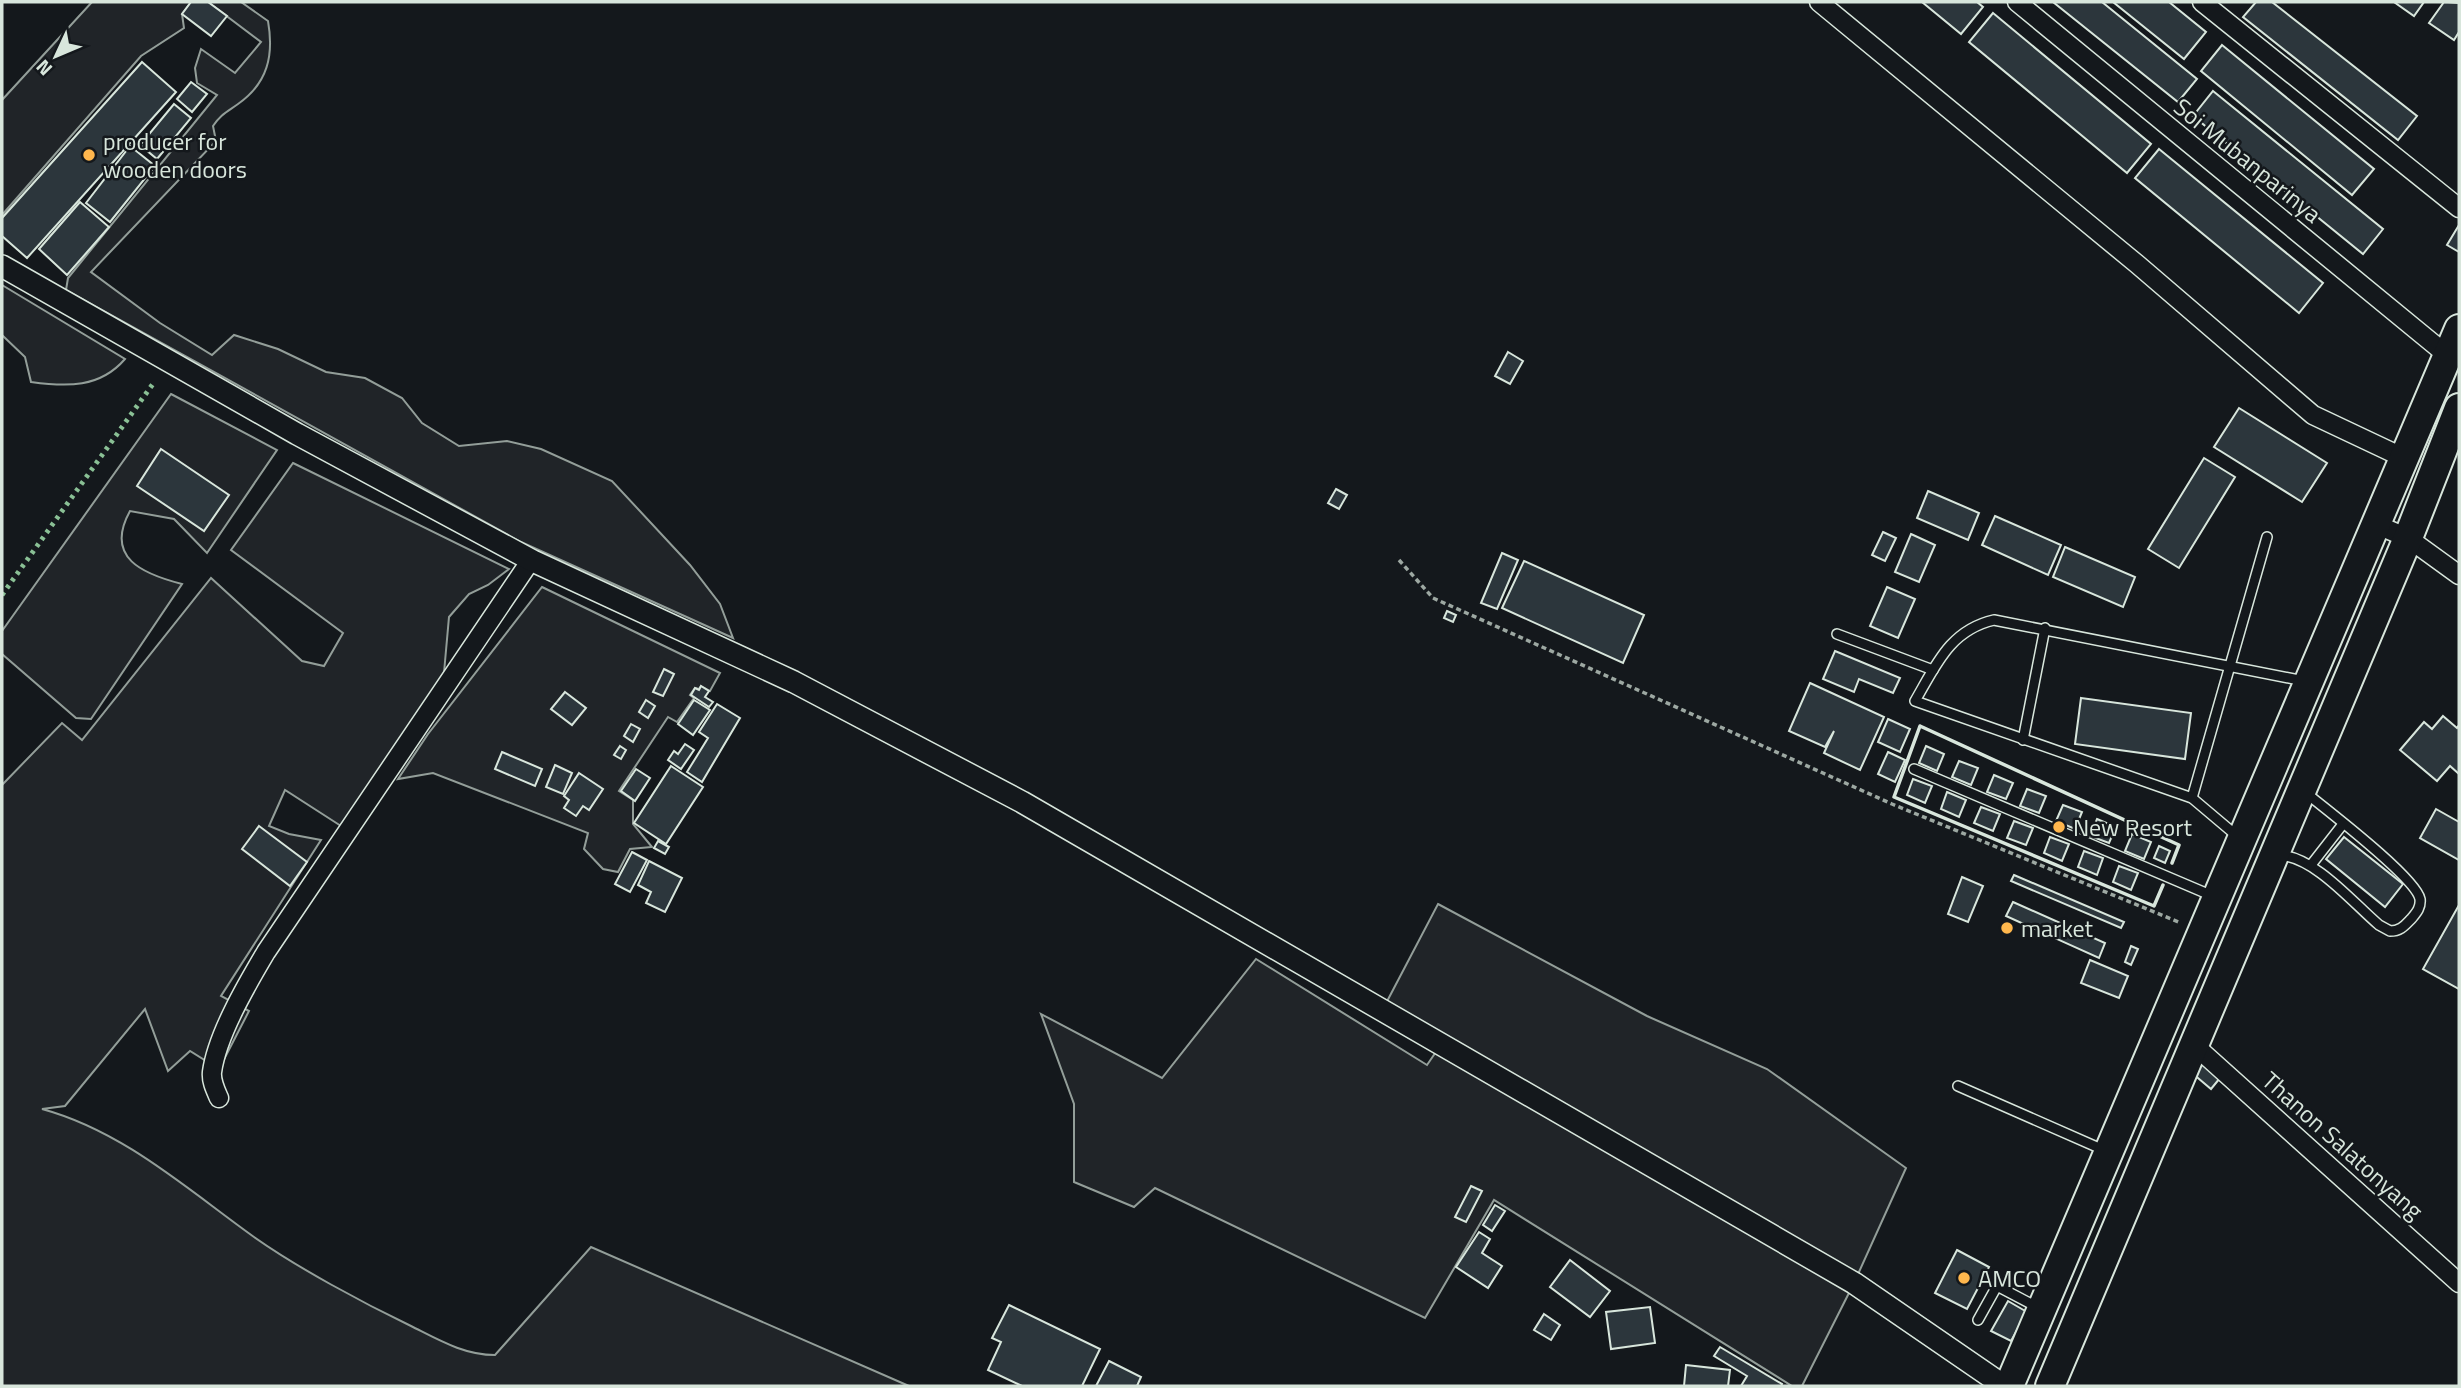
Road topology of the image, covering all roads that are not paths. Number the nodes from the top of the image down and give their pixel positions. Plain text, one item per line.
1 (1819, 2) edge
2 (2017, 2) edge
3 (2202, 2) edge
4 (2459, 208) edge
5 (2, 266) edge
6 (2459, 328) edge
7 (2447, 355) junction
8 (2459, 408) edge
9 (2404, 458) junction
10 (2375, 523) junction
11 (2267, 537) dead end
12 (2408, 538) junction
13 (531, 560) junction
14 (2459, 575) edge
15 (2045, 628) junction
16 (1837, 634) dead end
17 (2230, 666) junction
18 (1933, 670) junction
19 (2308, 682) junction
20 (2022, 740) junction
21 (1914, 769) dead end
22 (2302, 789) junction
23 (2192, 798) junction
24 (2343, 824) junction
25 (2241, 840) junction
26 (2274, 855) junction
27 (2311, 865) junction
28 (2216, 898) junction
29 (2193, 1044) junction
30 (1958, 1086) dead end
31 (219, 1098) dead end
32 (2107, 1151) junction
33 (2459, 1283) edge
34 (2042, 1309) junction
35 (1978, 1320) dead end
36 (2007, 1386) edge
37 (2050, 1386) edge

1 - 9 street
2 - 7 street, Soi Mubanparinya
3 - 4 street
5 - 13 street
6 - 7 main road
7 - 9 main road
8 - 12 main road
9 - 10 main road
10 - 12 street
10 - 19 main road
11 - 17 lane
12 - 14 street
12 - 22 main road
13 - 31 street
13 - 36 street
15 - 17 lane
15 - 18 lane
15 - 20 lane
16 - 18 lane
17 - 19 lane
17 - 23 lane
18 - 20 lane
19 - 25 main road
20 - 23 lane
21 - 28 lane
22 - 24 lane
22 - 26 main road
23 - 25 lane
24 - 27 lane
24 - 27 lane
25 - 28 main road
26 - 27 lane
26 - 29 main road
28 - 32 main road
29 - 33 street, Thanon Salatonyang
29 - 37 main road
30 - 32 lane
32 - 34 main road
34 - 35 lane
34 - 36 main road

